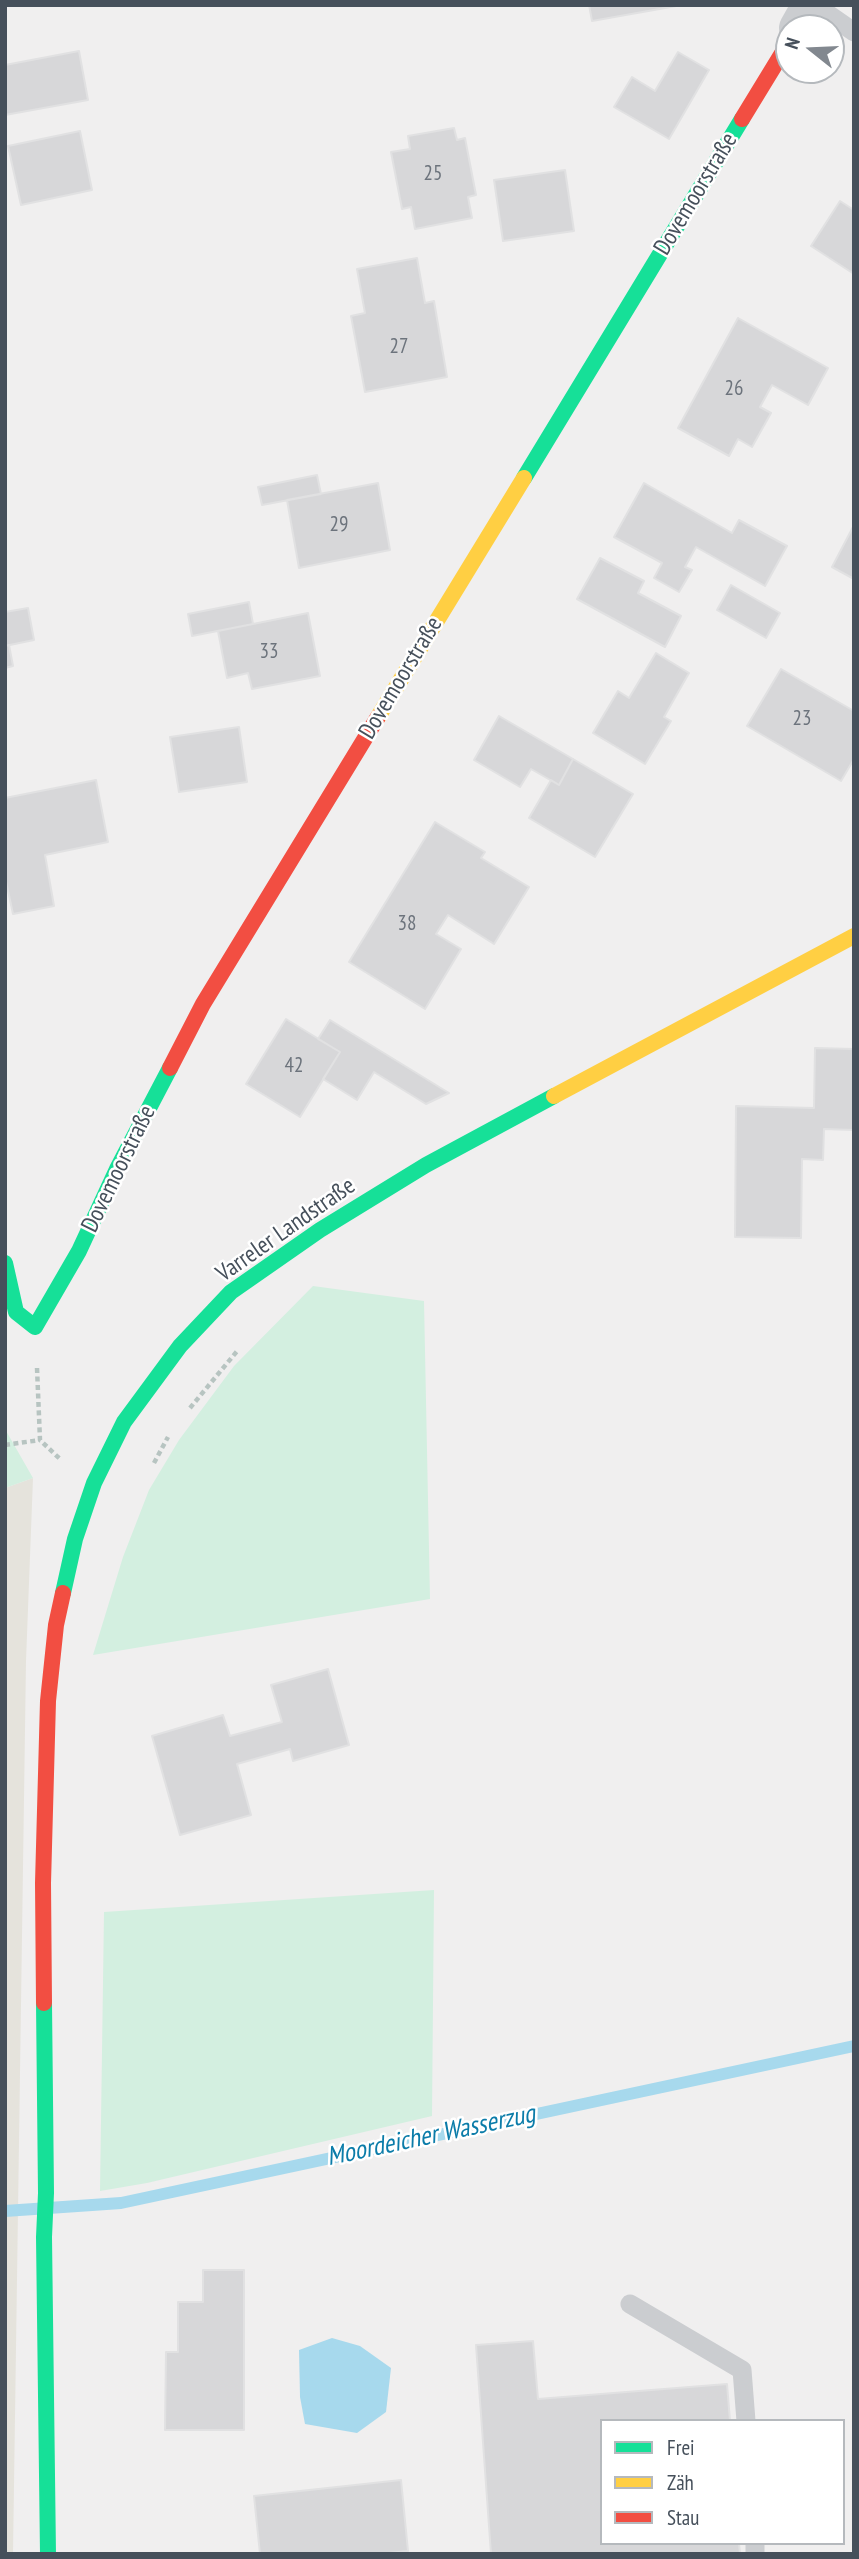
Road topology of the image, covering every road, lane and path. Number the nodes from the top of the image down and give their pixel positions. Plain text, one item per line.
1 (813, 5) edge
2 (854, 33) edge
3 (775, 65) edge
4 (854, 936) edge
5 (5, 1263) edge
6 (36, 1327) junction
7 (246, 1340) dead end
8 (188, 1410) dead end
9 (172, 1430) dead end
10 (40, 1440) junction
11 (5, 1445) edge
12 (63, 1462) dead end
13 (152, 1467) dead end
14 (630, 2304) dead end
15 (746, 2419) edge
16 (48, 2554) edge

1 - 2 lane
3 - 6 main road, Dovemoorstraße
4 - 16 main road, Varreler Landstraße
5 - 6 main road
6 - 10 path
7 - 8 path
9 - 13 path
10 - 11 path
10 - 12 path
14 - 15 lane

